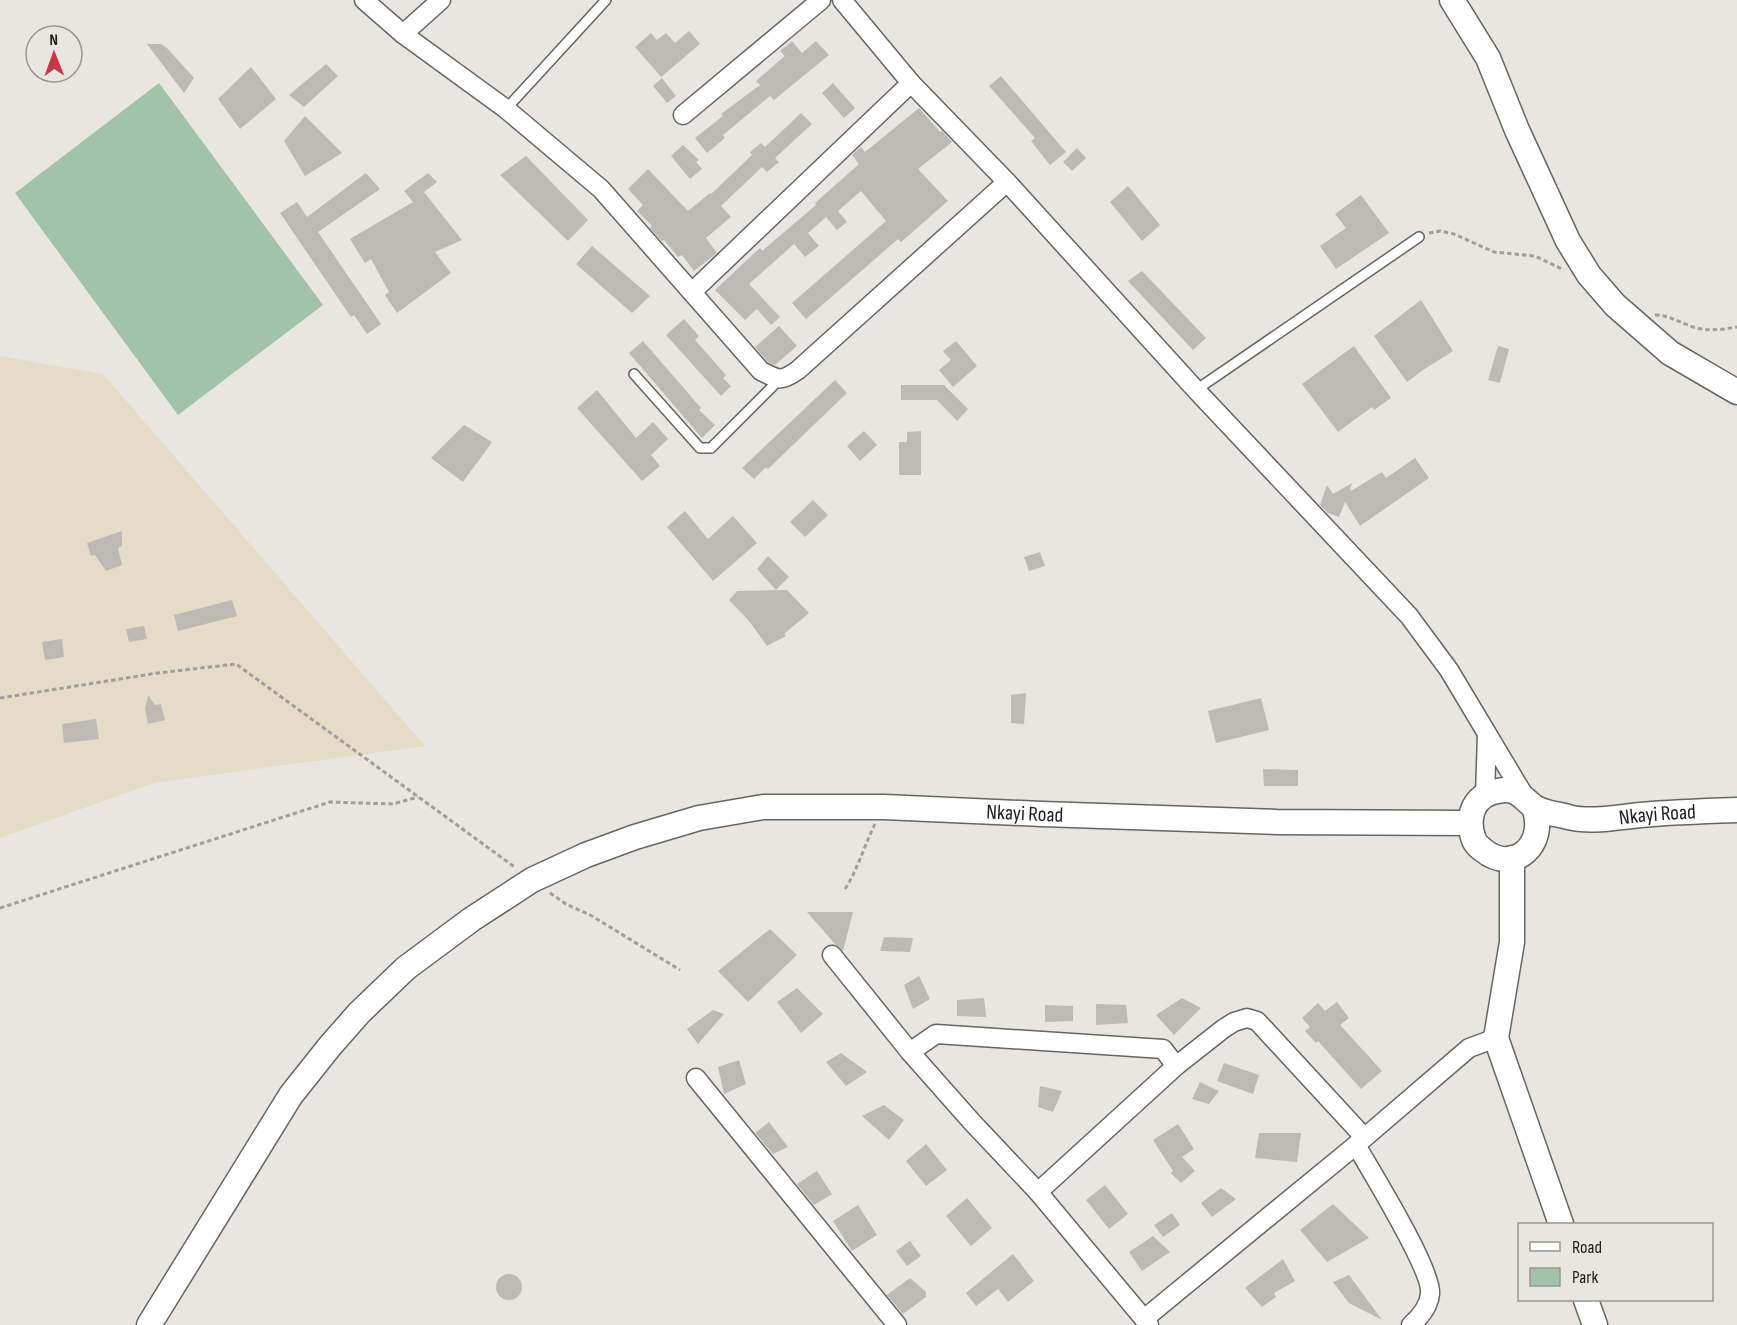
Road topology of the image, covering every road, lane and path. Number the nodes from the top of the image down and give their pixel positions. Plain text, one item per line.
1 (364, 0) edge
2 (441, 0) edge
3 (606, 0) edge
4 (820, 0) edge
5 (842, 0) edge
6 (1452, 0) edge
7 (403, 34) junction
8 (911, 83) junction
9 (507, 109) junction
10 (683, 115) dead end
11 (1007, 182) junction
12 (1419, 237) joint
13 (1589, 275) junction
14 (692, 292) junction
15 (1628, 314) junction
16 (1737, 327) edge
17 (634, 374) dead end
18 (777, 379) junction
19 (1196, 390) junction
20 (1737, 392) edge
21 (0, 698) edge
22 (1487, 734) junction
23 (1485, 796) junction
24 (418, 797) junction
25 (1530, 802) junction
26 (884, 807) junction
27 (1737, 810) edge
28 (1579, 820) junction
29 (1469, 823) junction
30 (1534, 842) junction
31 (1512, 858) junction
32 (532, 880) junction
33 (845, 889) dead end
34 (0, 908) edge
35 (832, 955) dead end
36 (680, 970) dead end
37 (1496, 1038) junction
38 (910, 1052) junction
39 (1176, 1066) junction
40 (696, 1078) dead end
41 (1360, 1141) junction
42 (1038, 1192) junction
43 (1561, 1223) edge
44 (1587, 1301) edge
45 (1146, 1322) edge
46 (149, 1325) edge
47 (897, 1325) edge
48 (1411, 1325) edge
49 (1595, 1325) edge

1 - 7 street
2 - 7 street
3 - 9 lane
4 - 10 street
5 - 8 street
6 - 13 main road
7 - 9 street
8 - 11 street
8 - 14 street
9 - 14 street
11 - 18 street
11 - 19 street
12 - 13 path
12 - 19 lane
13 - 15 main road
14 - 18 street
15 - 16 path
15 - 20 main road
17 - 18 lane
19 - 22 street
21 - 24 path
22 - 23 street
22 - 25 street
23 - 25 main road, Nkayi Road
23 - 29 main road
24 - 32 path
24 - 34 path
25 - 28 main road, Nkayi Road
25 - 30 main road
26 - 29 main road, Nkayi Road
26 - 32 main road, Nkayi Road
26 - 33 path
27 - 28 main road, Nkayi Road
28 - 30 main road, Nkayi Road
29 - 31 main road
30 - 31 main road, Nkayi Road
31 - 37 main road
32 - 36 path
32 - 46 main road, Nkayi Road
35 - 38 street
37 - 41 street
37 - 43 main road
38 - 39 street
38 - 42 street
39 - 41 street
39 - 42 street
40 - 47 street
41 - 45 street
41 - 48 street
42 - 45 street
44 - 49 main road

